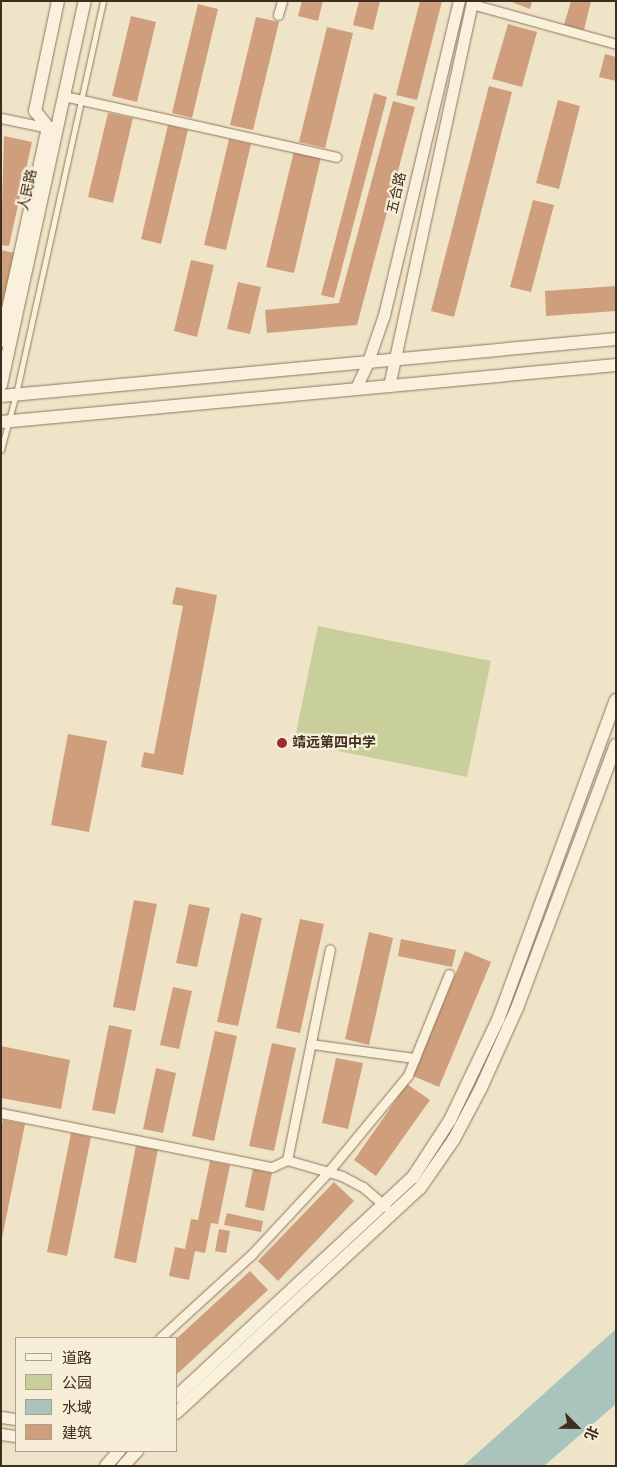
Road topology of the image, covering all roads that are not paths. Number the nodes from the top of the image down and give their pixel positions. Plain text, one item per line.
1 (58, 1) edge
2 (85, 1) edge
3 (103, 1) edge
4 (282, 1) edge
5 (460, 1) edge
6 (472, 3) edge
7 (278, 15) dead end
8 (616, 44) edge
9 (64, 96) junction
10 (81, 100) junction
11 (1, 118) edge
12 (52, 128) junction
13 (336, 157) dead end
14 (616, 339) edge
15 (1, 341) edge
16 (394, 360) junction
17 (368, 364) junction
18 (616, 365) edge
19 (1, 385) edge
20 (389, 386) junction
21 (356, 388) junction
22 (16, 394) junction
23 (1, 396) edge
24 (5, 422) edge
25 (1, 450) edge
26 (616, 700) edge
27 (616, 745) edge
28 (330, 949) dead end
29 (449, 974) dead end
30 (310, 1044) junction
31 (415, 1058) junction
32 (1, 1113) edge
33 (287, 1160) junction
34 (329, 1172) junction
35 (388, 1209) junction
36 (161, 1337) edge
37 (178, 1395) edge
38 (178, 1411) edge
39 (1, 1417) edge
40 (15, 1419) edge
41 (1, 1434) edge
42 (15, 1436) edge
43 (117, 1452) edge
44 (135, 1453) edge
45 (106, 1466) edge
46 (123, 1466) edge

1 - 12 main road
2 - 9 main road, 人民路
3 - 10 lane
4 - 7 street
5 - 17 street, 五合路
6 - 8 street
6 - 16 street
9 - 10 street
9 - 12 main road, 人民路
10 - 13 street
10 - 22 lane
11 - 12 street
12 - 15 main road, 人民路
12 - 19 main road, 人民路
14 - 16 main road
16 - 17 main road
16 - 20 street
17 - 21 street, 五合路
17 - 22 main road
18 - 20 main road
20 - 21 main road
21 - 24 main road
22 - 23 main road
22 - 24 lane
24 - 25 lane
26 - 35 main road
27 - 35 main road
28 - 30 street
29 - 31 street
30 - 31 street
30 - 33 street
31 - 34 street
32 - 33 street
33 - 34 street
34 - 35 street
34 - 36 street
35 - 37 main road
35 - 38 main road
39 - 40 street
41 - 42 street
43 - 45 main road
44 - 46 main road

